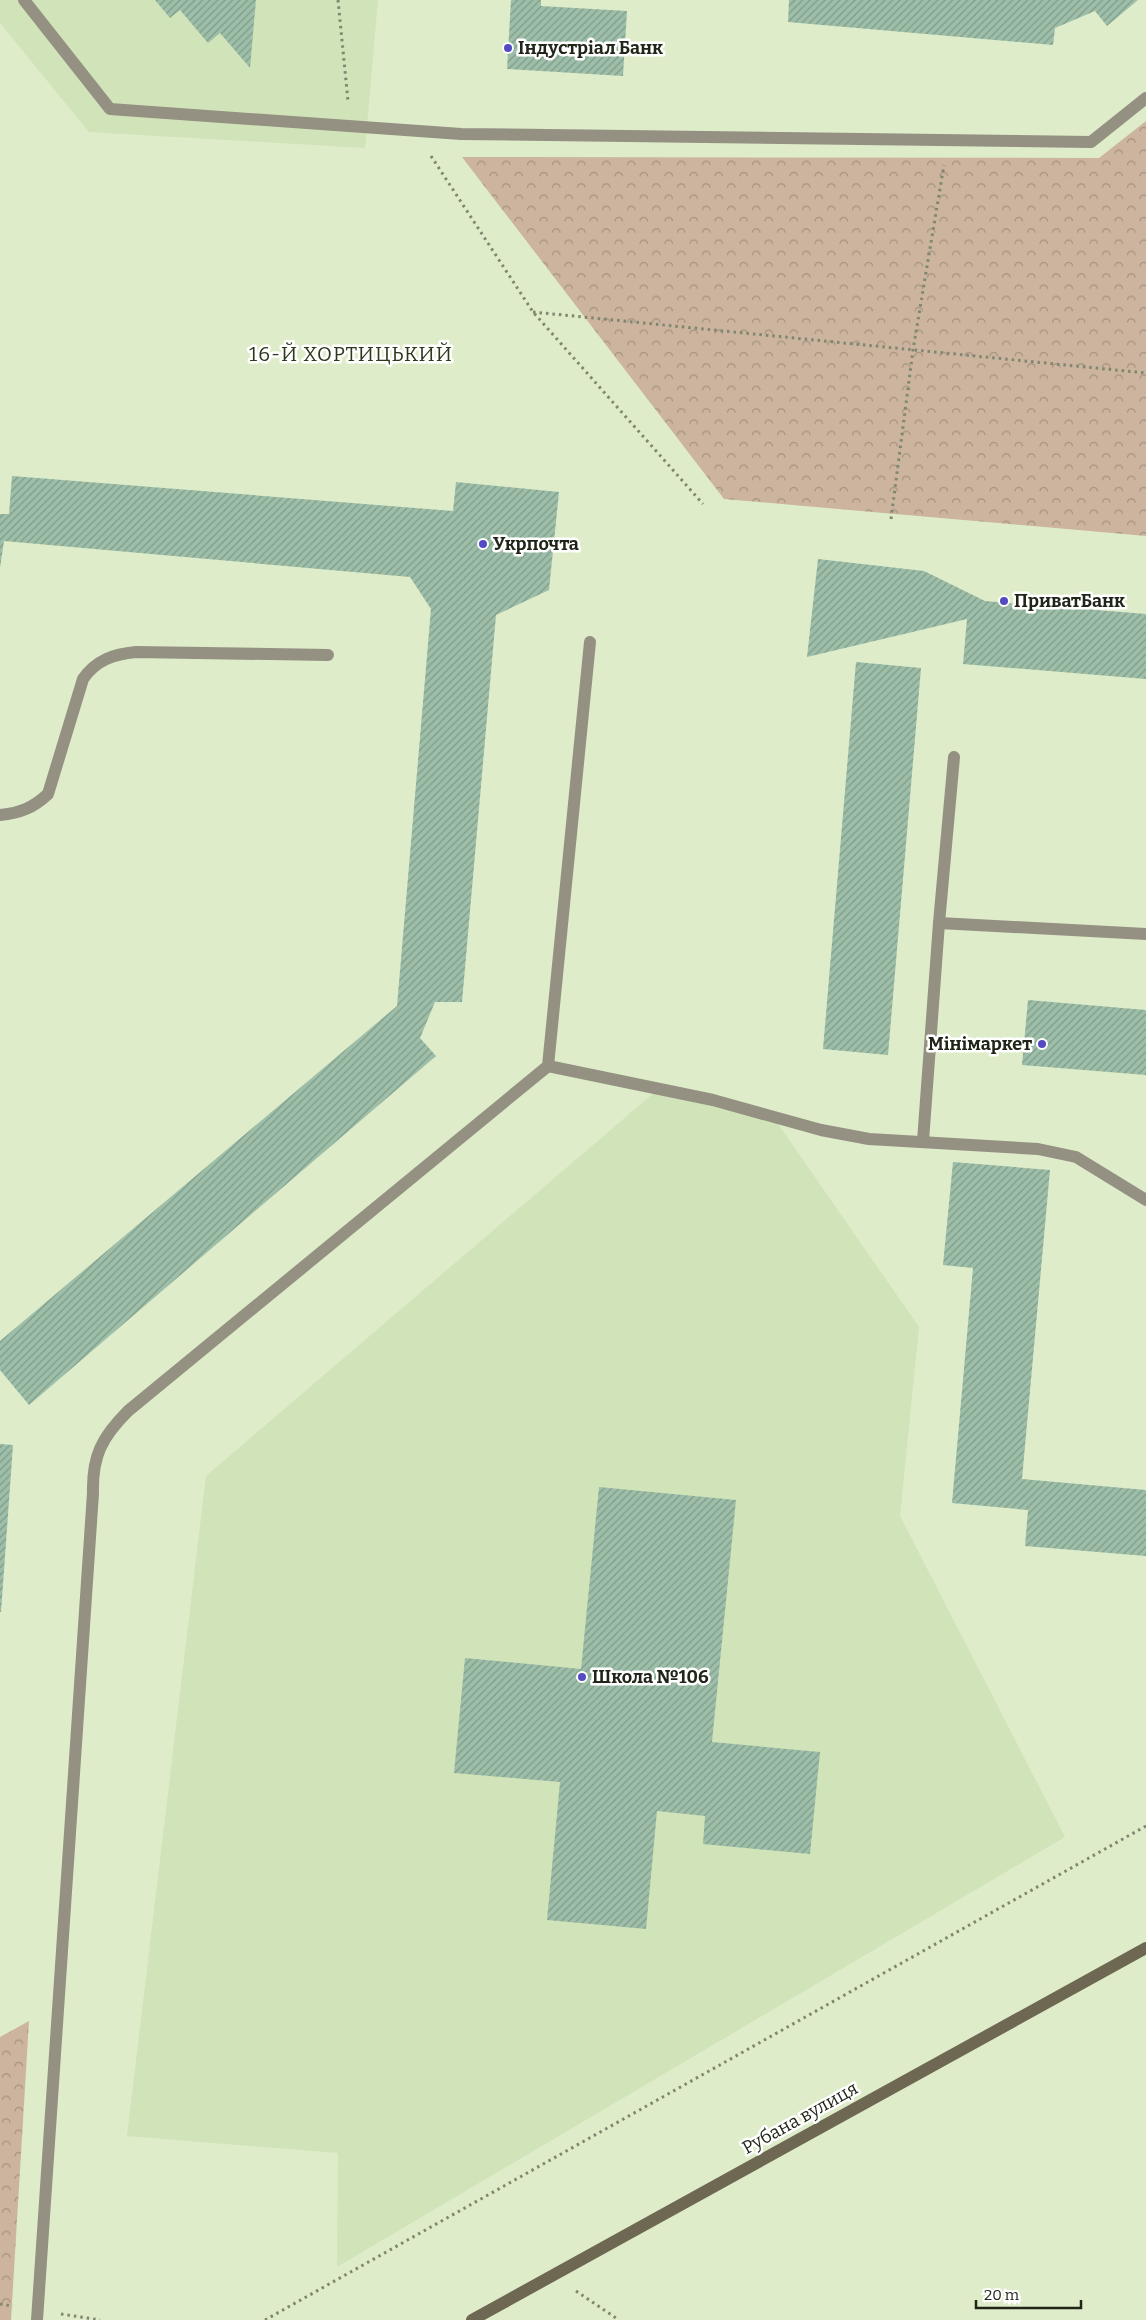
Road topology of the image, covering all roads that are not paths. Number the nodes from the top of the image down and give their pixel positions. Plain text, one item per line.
1 (24, 0) edge
2 (1146, 98) edge
3 (590, 642) dead end
4 (328, 655) dead end
5 (954, 757) dead end
6 (0, 816) edge
7 (939, 923) junction
8 (1146, 934) edge
9 (548, 1066) junction
10 (922, 1142) junction
11 (1146, 1200) edge
12 (1146, 1948) edge
13 (37, 2320) edge
14 (472, 2320) edge

1 - 2 lane
3 - 9 lane
4 - 6 lane
5 - 7 lane
7 - 8 lane
7 - 10 lane
9 - 10 lane
9 - 13 lane
10 - 11 lane
12 - 14 street, Рубана вулиця

